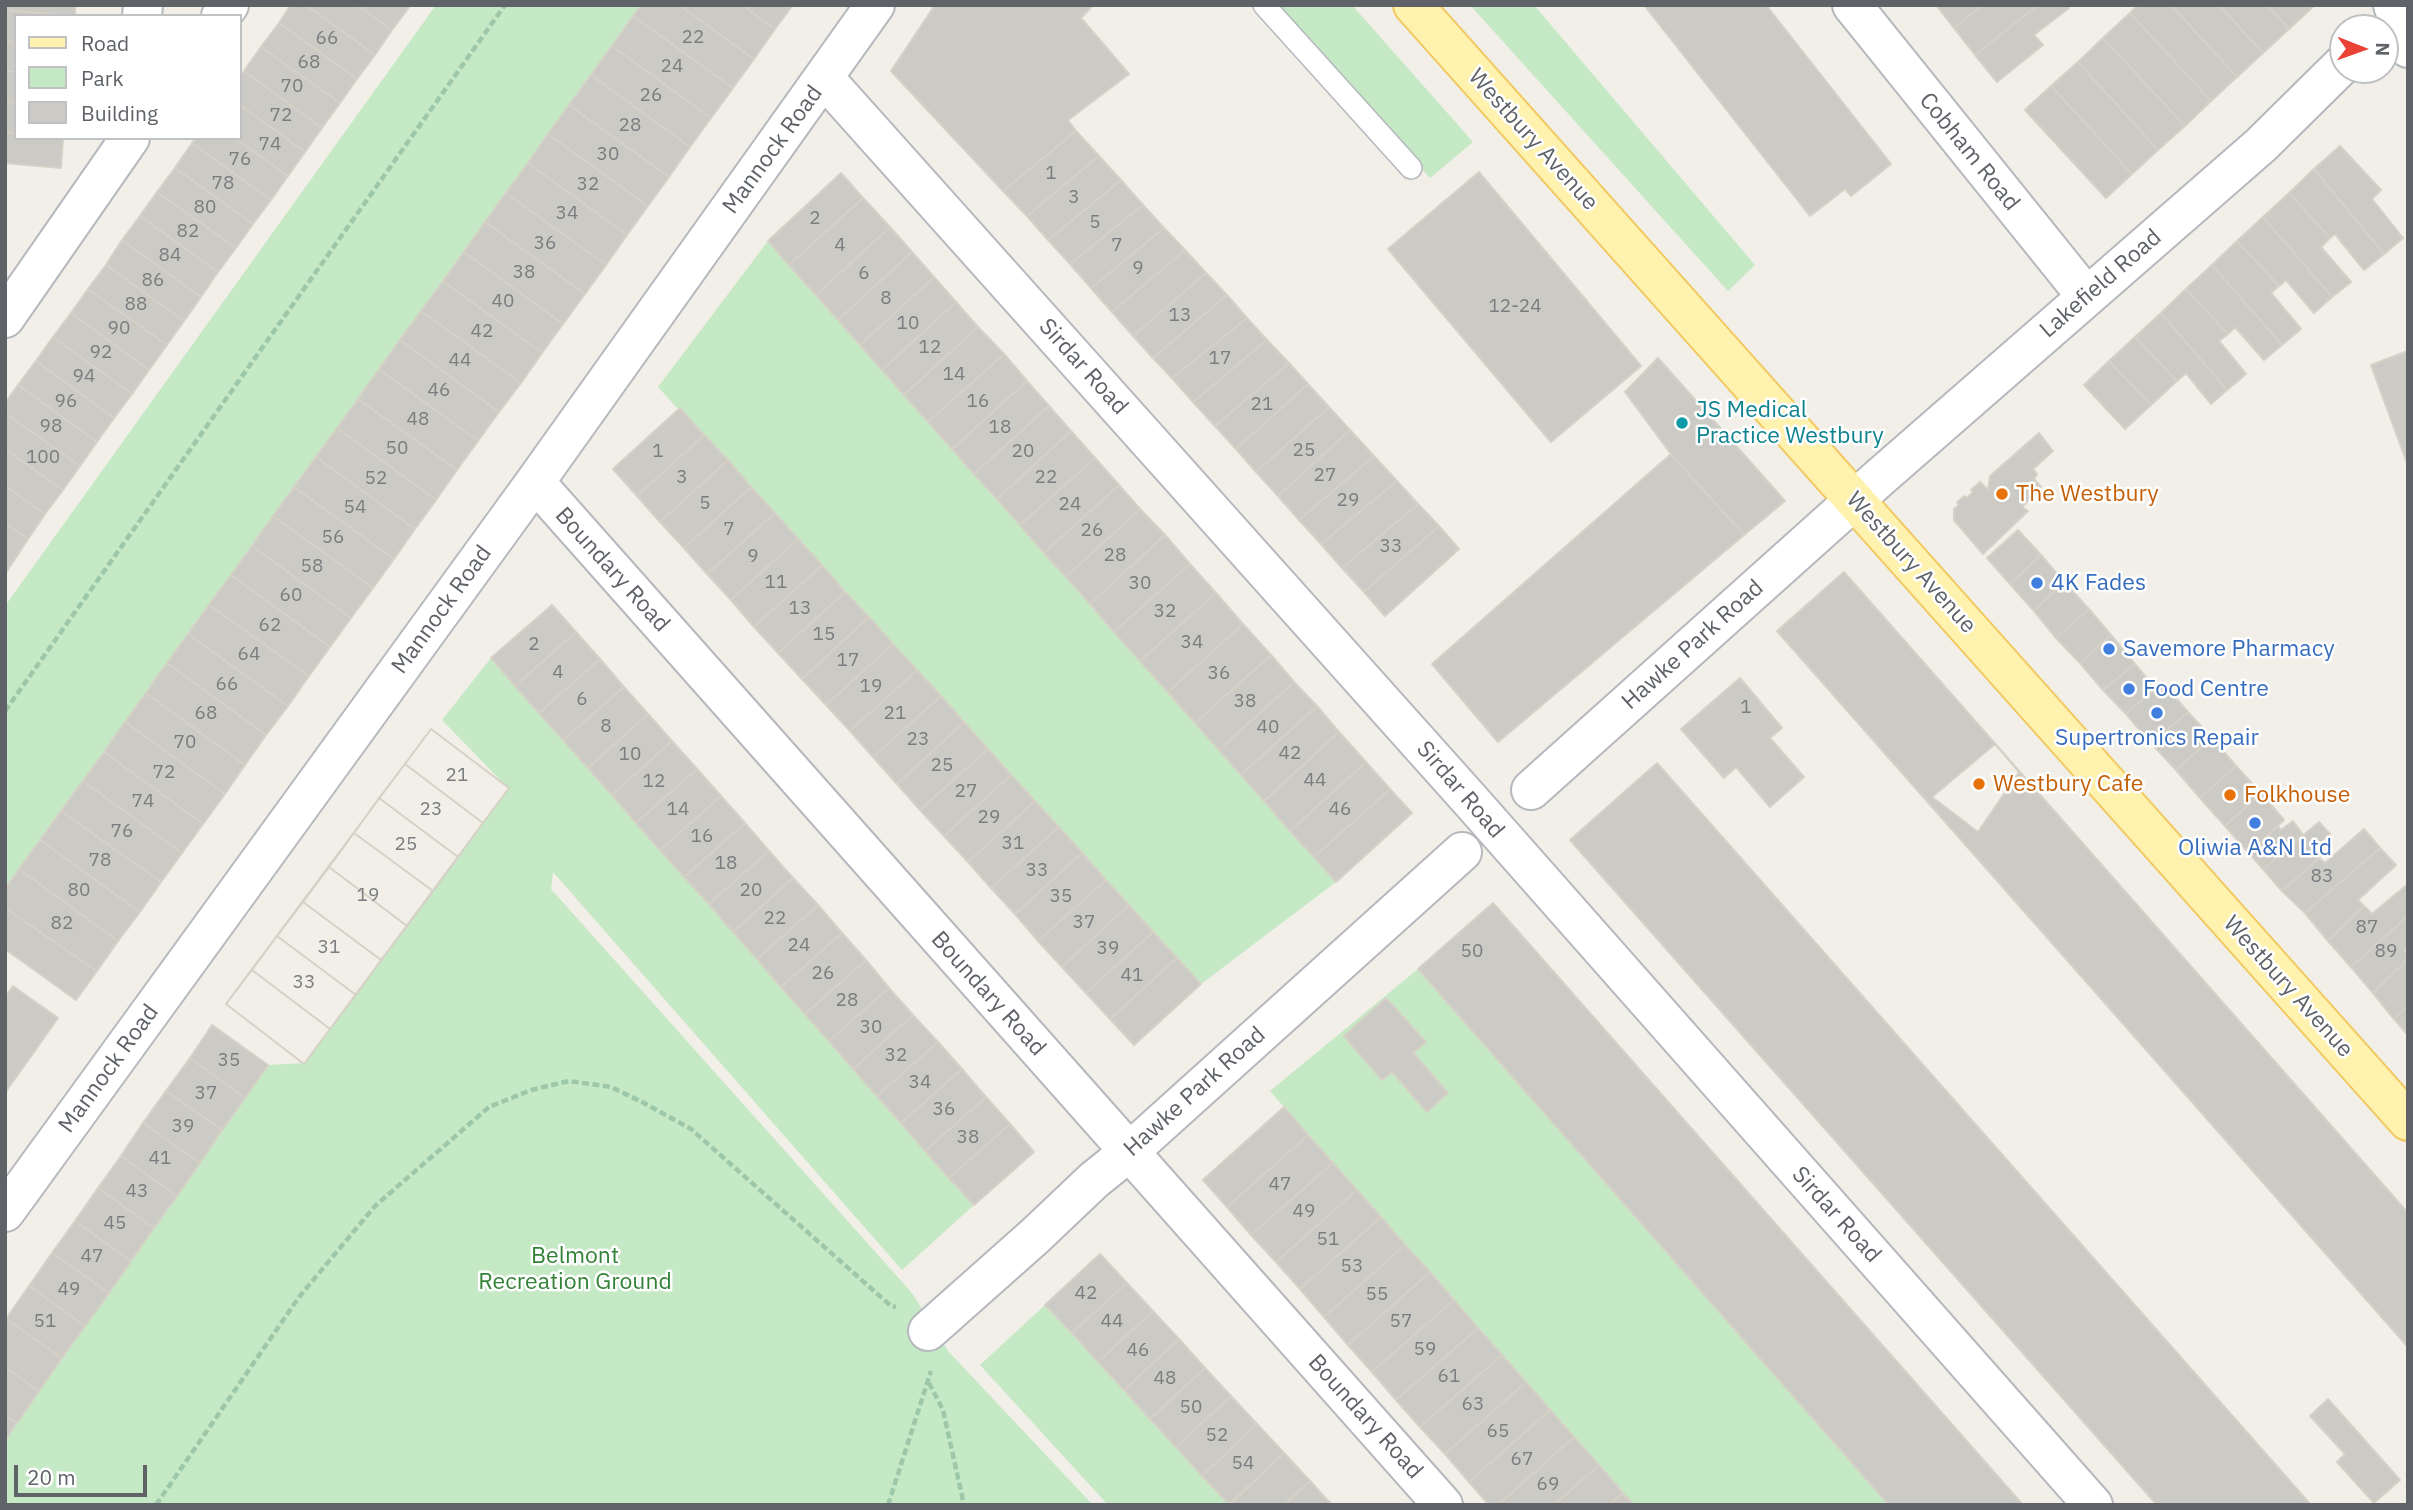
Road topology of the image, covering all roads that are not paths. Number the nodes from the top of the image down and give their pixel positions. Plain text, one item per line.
1 (875, 5) edge
2 (1264, 5) edge
3 (1413, 5) edge
4 (1852, 5) edge
5 (2399, 32) edge
6 (2408, 48) edge
7 (2329, 78) edge
8 (825, 79) junction
9 (129, 140) edge
10 (1411, 168) dead end
11 (2087, 297) junction
12 (5, 318) edge
13 (535, 482) junction
14 (1855, 499) junction
15 (1531, 790) dead end
16 (1462, 852) dead end
17 (2408, 1121) edge
18 (1129, 1152) junction
19 (5, 1212) edge
20 (928, 1331) road end
21 (1443, 1505) edge
22 (2093, 1505) edge

1 - 8 street, Mannock Road
2 - 10 lane
3 - 14 main road, Westbury Avenue
4 - 11 street, Cobham Road
5 - 6 street
7 - 11 street, Lakefield Road
8 - 13 street, Mannock Road
8 - 22 street, Sirdar Road
9 - 12 street
11 - 14 street, Lakefield Road
13 - 18 street, Boundary Road
13 - 19 street, Mannock Road
14 - 15 street, Hawke Park Road
14 - 17 main road, Westbury Avenue
16 - 18 street, Hawke Park Road
18 - 20 street, Hawke Park Road
18 - 21 street, Boundary Road

